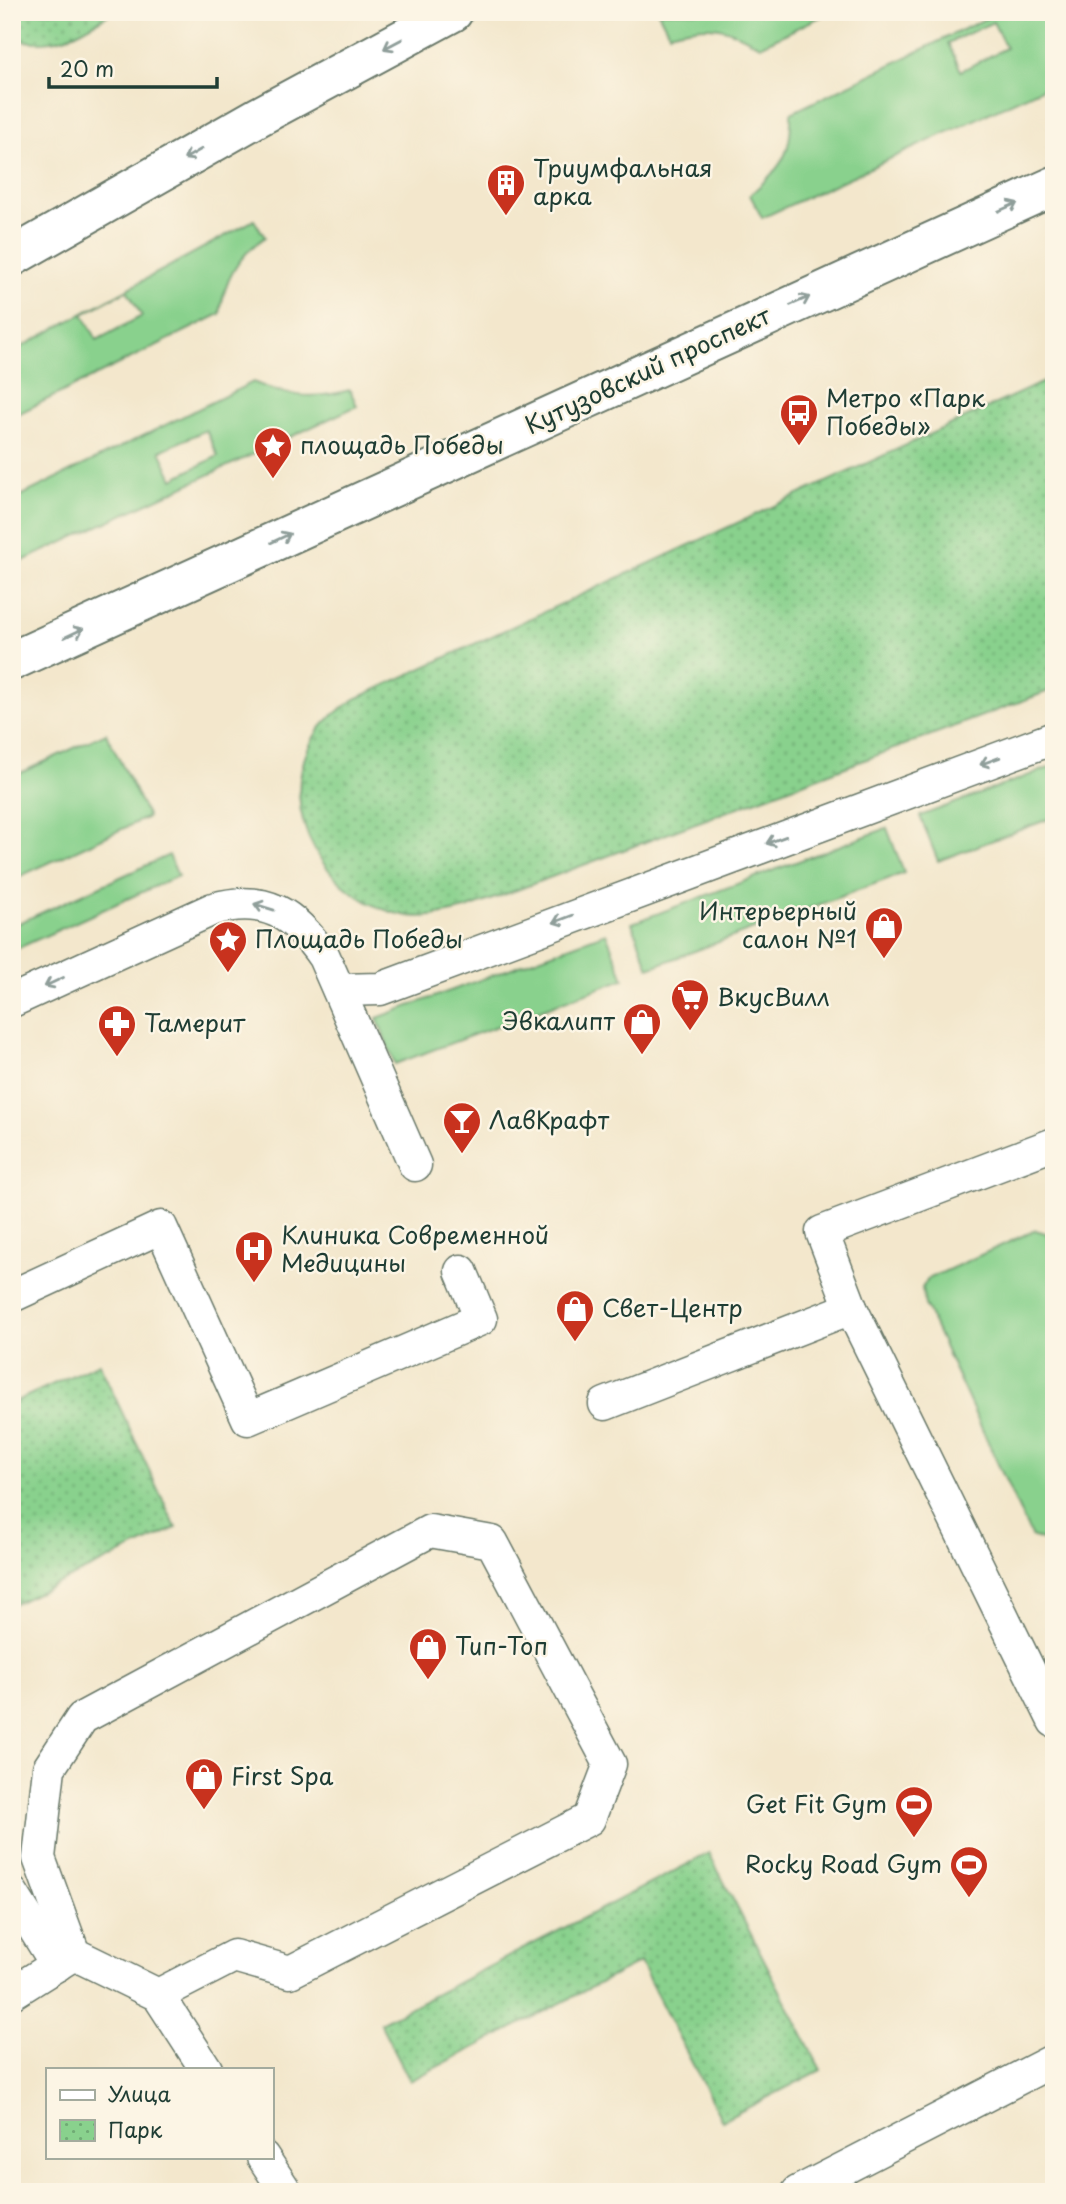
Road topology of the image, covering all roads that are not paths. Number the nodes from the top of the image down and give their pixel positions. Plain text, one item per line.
1 (453, 12) edge
2 (1054, 186) edge
3 (12, 257) edge
4 (12, 661) edge
5 (1054, 738) edge
6 (340, 990) junction
7 (12, 1001) edge
8 (1054, 1144) edge
9 (415, 1165) dead end
10 (461, 1271) dead end
11 (12, 1296) edge
12 (851, 1308) junction
13 (605, 1404) dead end
14 (1054, 1721) edge
15 (12, 1893) edge
16 (66, 1960) junction
17 (12, 1993) edge
18 (158, 1995) junction
19 (1054, 2060) edge
20 (205, 2068) edge
21 (264, 2158) edge
22 (286, 2192) edge
23 (798, 2192) edge

1 -> 3 main road
4 -> 2 main road, Кутузовский проспект
5 -> 6 lane
6 -> 7 lane
6 - 9 lane
8 - 12 lane
10 - 11 lane
12 - 13 lane
12 - 14 lane
15 - 16 lane
16 - 17 lane
16 - 18 lane
16 - 18 lane
18 - 20 lane
19 - 23 lane
21 - 22 lane

